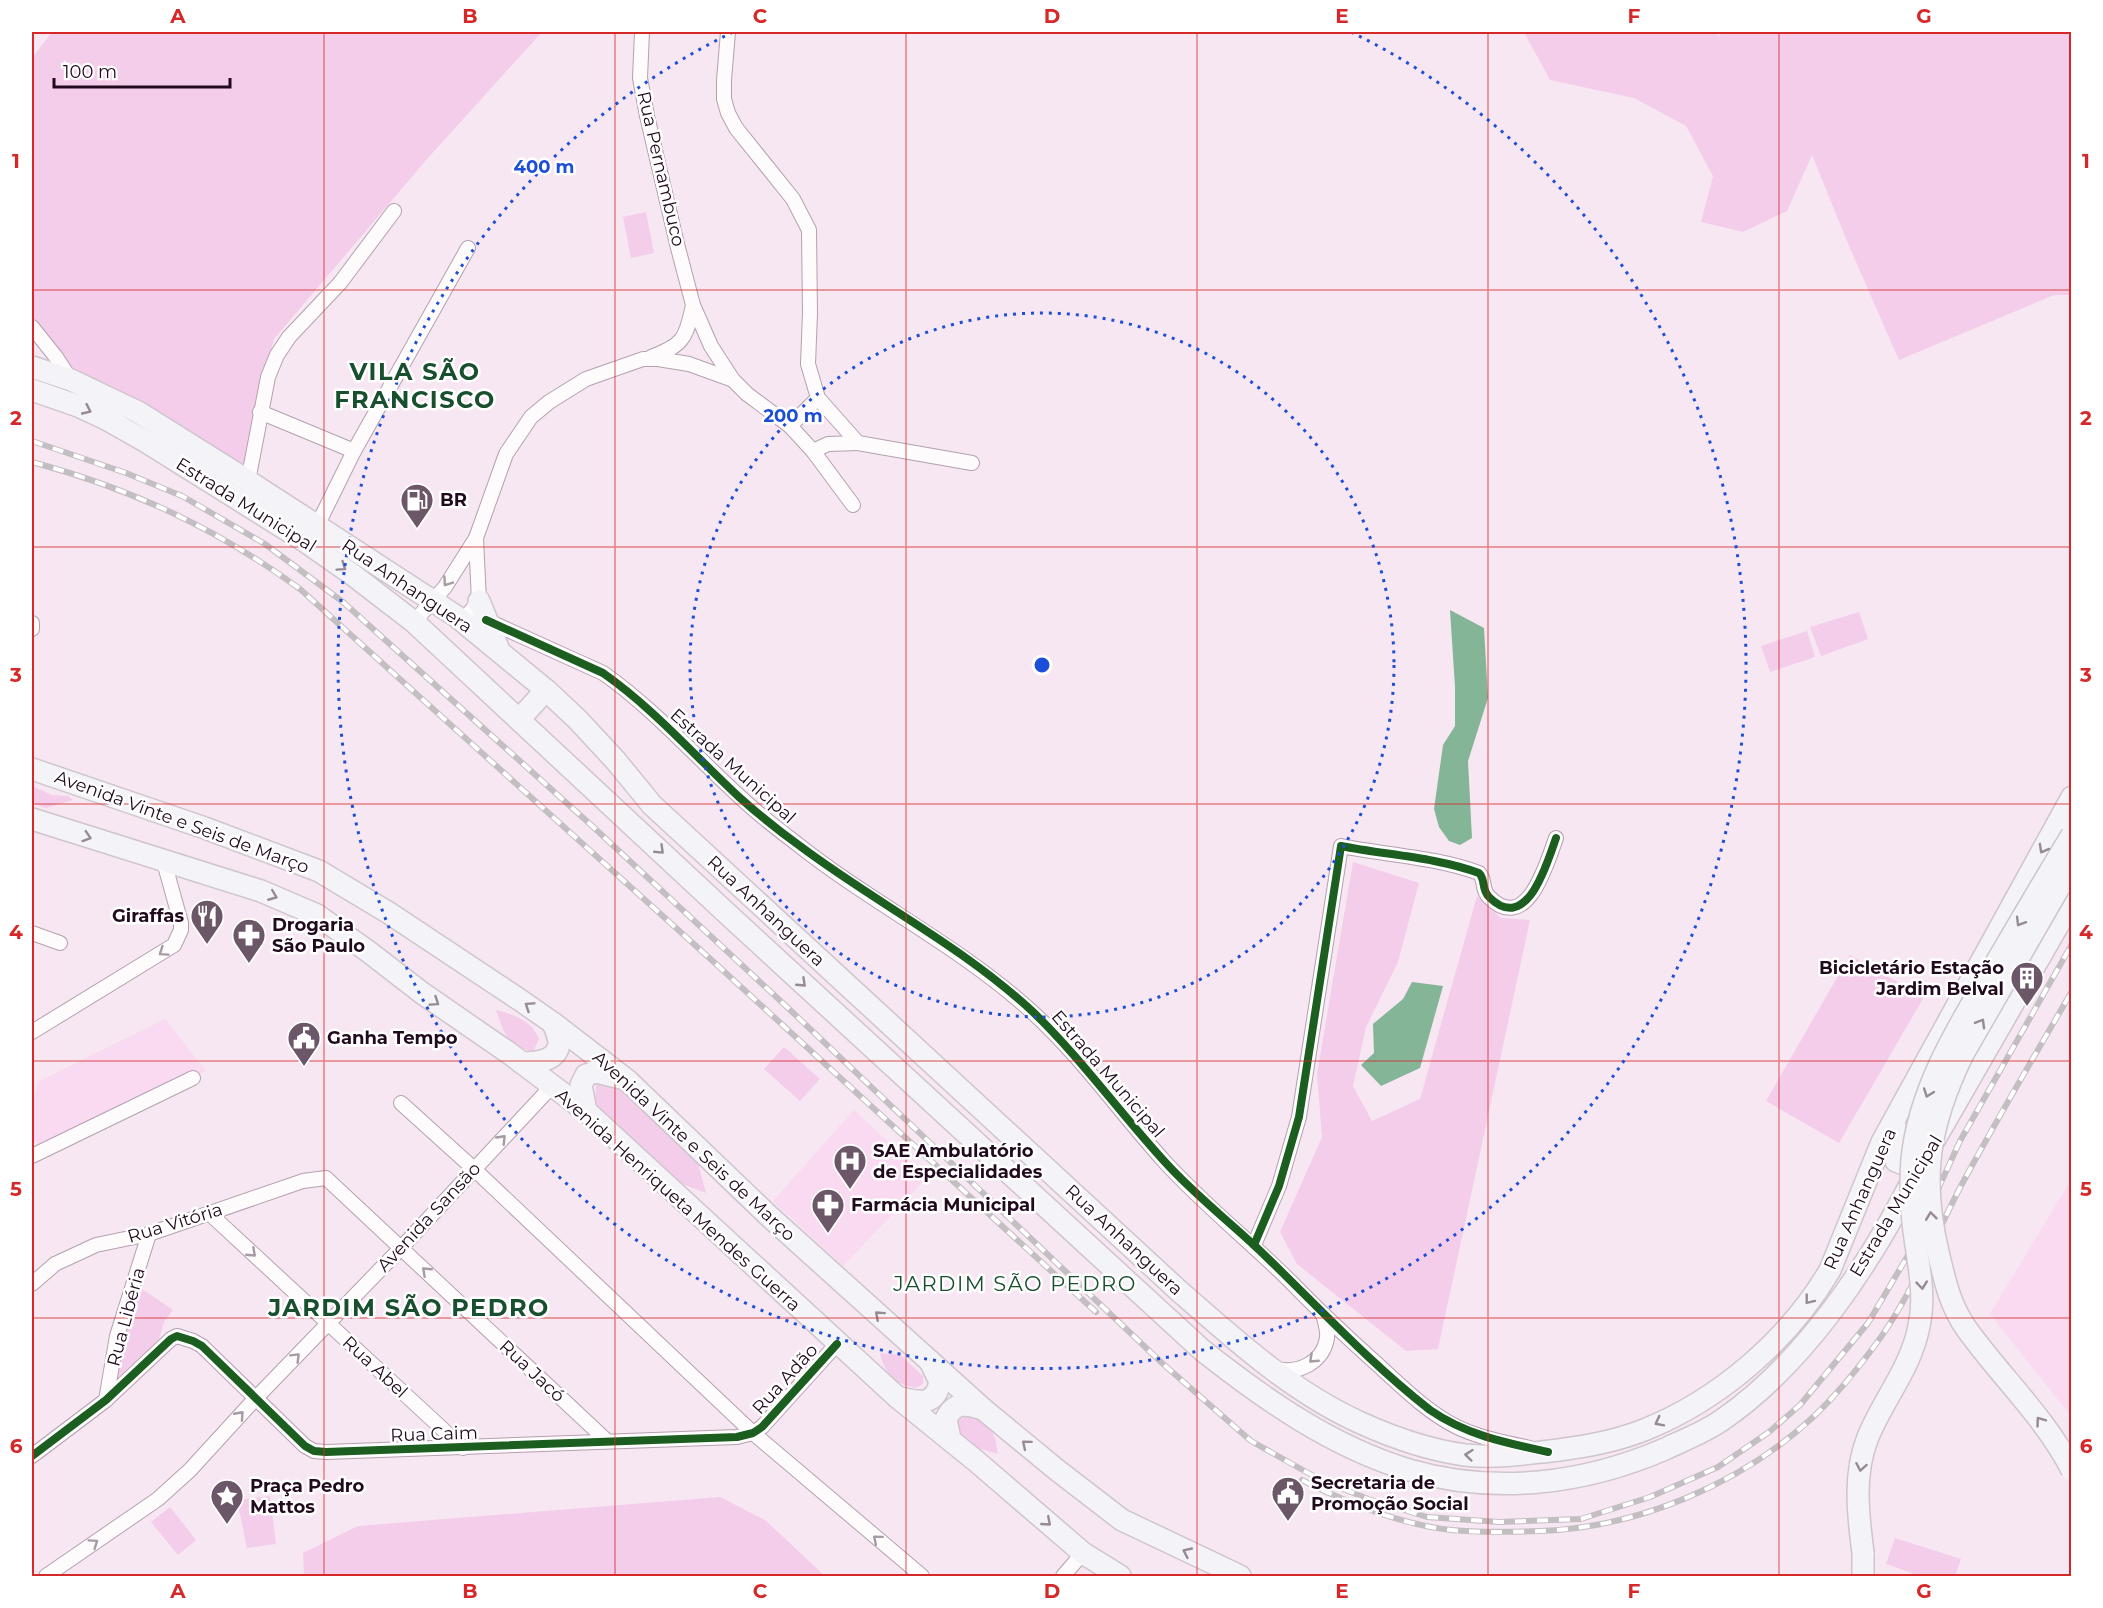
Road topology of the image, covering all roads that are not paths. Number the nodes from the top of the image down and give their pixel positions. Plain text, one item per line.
1 (642, 32) edge
2 (728, 32) edge
3 (394, 211) dead end
4 (468, 248) dead end
5 (693, 305) junction
6 (32, 327) edge
7 (643, 359) junction
8 (32, 367) edge
9 (71, 380) junction
10 (733, 380) junction
11 (32, 390) edge
12 (818, 398) junction
13 (260, 412) junction
14 (790, 426) junction
15 (858, 443) junction
16 (354, 451) junction
17 (813, 451) junction
18 (972, 463) dead end
19 (248, 481) junction
20 (853, 505) dead end
21 (317, 526) junction
22 (476, 538) junction
23 (430, 601) junction
24 (483, 610) junction
25 (459, 619) junction
26 (32, 623) edge
27 (418, 626) junction
28 (32, 629) edge
29 (500, 651) junction
30 (470, 673) junction
31 (546, 690) junction
32 (525, 712) junction
33 (32, 769) edge
34 (32, 777) edge
35 (66, 781) junction
36 (2072, 797) edge
37 (32, 819) edge
38 (638, 829) junction
39 (2072, 835) edge
40 (1556, 838) dead end
41 (164, 862) junction
42 (2072, 865) edge
43 (2072, 901) edge
44 (32, 933) edge
45 (60, 943) dead end
46 (553, 1023) junction
47 (32, 1032) edge
48 (522, 1063) junction
49 (193, 1078) dead end
50 (627, 1080) junction
51 (552, 1086) junction
52 (400, 1103) dead end
53 (586, 1112) junction
54 (1898, 1114) junction
55 (32, 1156) edge
56 (1923, 1160) junction
57 (474, 1169) junction
58 (326, 1178) joint
59 (209, 1213) junction
60 (149, 1234) junction
61 (1254, 1245) junction
62 (401, 1248) junction
63 (32, 1284) edge
64 (1323, 1314) junction
65 (329, 1324) junction
66 (837, 1344) junction
67 (930, 1360) junction
68 (1268, 1366) junction
69 (897, 1397) junction
70 (255, 1399) junction
71 (106, 1400) junction
72 (983, 1409) junction
73 (753, 1433) junction
74 (950, 1439) junction
75 (606, 1440) junction
76 (463, 1448) junction
77 (1548, 1452) junction
78 (32, 1456) edge
79 (2072, 1470) edge
80 (1083, 1553) junction
81 (46, 1576) edge
82 (922, 1576) edge
83 (1064, 1576) edge
84 (1120, 1576) edge
85 (1240, 1576) edge
86 (1863, 1576) edge

1 - 5 street, Rua Pernambuco
2 - 12 street
3 - 13 street
4 - 16 street
5 - 7 street
5 - 10 street, Rua Pernambuco
6 - 9 street
7 - 10 street
7 - 22 street
8 - 9 main road, Rua Anhanguera
9 - 19 main road, Rua Anhanguera
10 - 14 street
11 -> 27 main road, Estrada Municipal
12 - 14 street
12 - 15 street
13 - 16 street
13 - 19 street
14 - 17 street
15 - 17 street
15 - 18 street
16 - 21 street
17 - 20 street
19 - 21 main road, Rua Anhanguera
21 - 23 main road, Rua Anhanguera
22 -> 23 street
22 - 24 street
23 - 25 main road, Rua Anhanguera
23 - 27 street
24 - 25 street
24 - 29 main road
24 - 61 street, Estrada Municipal
25 - 27 main road
25 - 29 main road, Rua Anhanguera
26 - 28 street
27 - 30 main road, Estrada Municipal
29 - 31 main road, Rua Anhanguera
30 - 32 main road
30 - 38 main road, Estrada Municipal
31 - 32 main road
31 - 68 main road, Rua Anhanguera
32 - 38 main road
33 - 35 main road, Avenida Vinte e Seis de Março
34 - 35 main road
46 -> 35 main road, Avenida Vinte e Seis de Março
36 -> 54 main road, Rua Anhanguera
37 -> 41 main road, Avenida Henriqueta Mendes Guerra
38 -> 56 main road, Estrada Municipal
39 -> 86 main road, bridge
40 - 61 street
41 -> 47 street
41 -> 48 main road, Avenida Henriqueta Mendes Guerra
79 -> 42 main road, bridge
43 - 56 main road, Estrada Municipal
44 - 45 street
46 - 48 main road
46 - 50 main road, Avenida Vinte e Seis de Março
48 - 51 main road, Avenida Henriqueta Mendes Guerra
49 - 55 street
50 - 53 main road
67 -> 50 main road, Avenida Vinte e Seis de Março
51 - 53 main road, Avenida Henriqueta Mendes Guerra
57 -> 51 street, Avenida Sansão
52 - 57 street
53 - 66 main road, Avenida Henriqueta Mendes Guerra
54 - 56 main road
54 -> 77 main road, Rua Anhanguera
57 - 62 street, Avenida Sansão
57 - 73 street
58 - 59 street, Rua Vitória
58 - 62 street, Rua Jacó
59 - 60 street, Rua Vitória
59 -> 65 street, Rua Abel
60 - 63 street, Rua Vitória
60 - 71 street, Rua Libéria
61 - 64 street, Estrada Municipal
62 - 65 street, Avenida Sansão
75 -> 62 street, Rua Jacó
64 -> 68 street
64 - 77 street, Estrada Municipal
70 -> 65 street, Avenida Sansão
65 - 76 street, Rua Abel
66 - 69 main road, Avenida Henriqueta Mendes Guerra
66 - 73 street, Rua Adão
67 - 69 main road
67 - 72 main road, Avenida Vinte e Seis de Março
77 -> 68 main road, Rua Anhanguera
69 - 74 main road, Avenida Henriqueta Mendes Guerra
70 - 71 street, Rua Caim
70 - 76 street, Rua Caim
81 -> 70 street, Avenida Sansão
71 - 78 street
72 - 74 main road
85 -> 72 main road, Avenida Vinte e Seis de Março
73 - 75 street, Rua Caim
82 -> 73 street
74 -> 80 main road, Avenida Henriqueta Mendes Guerra
75 - 76 street, Rua Caim
80 - 83 street
80 - 84 main road, Avenida Henriqueta Mendes Guerra

